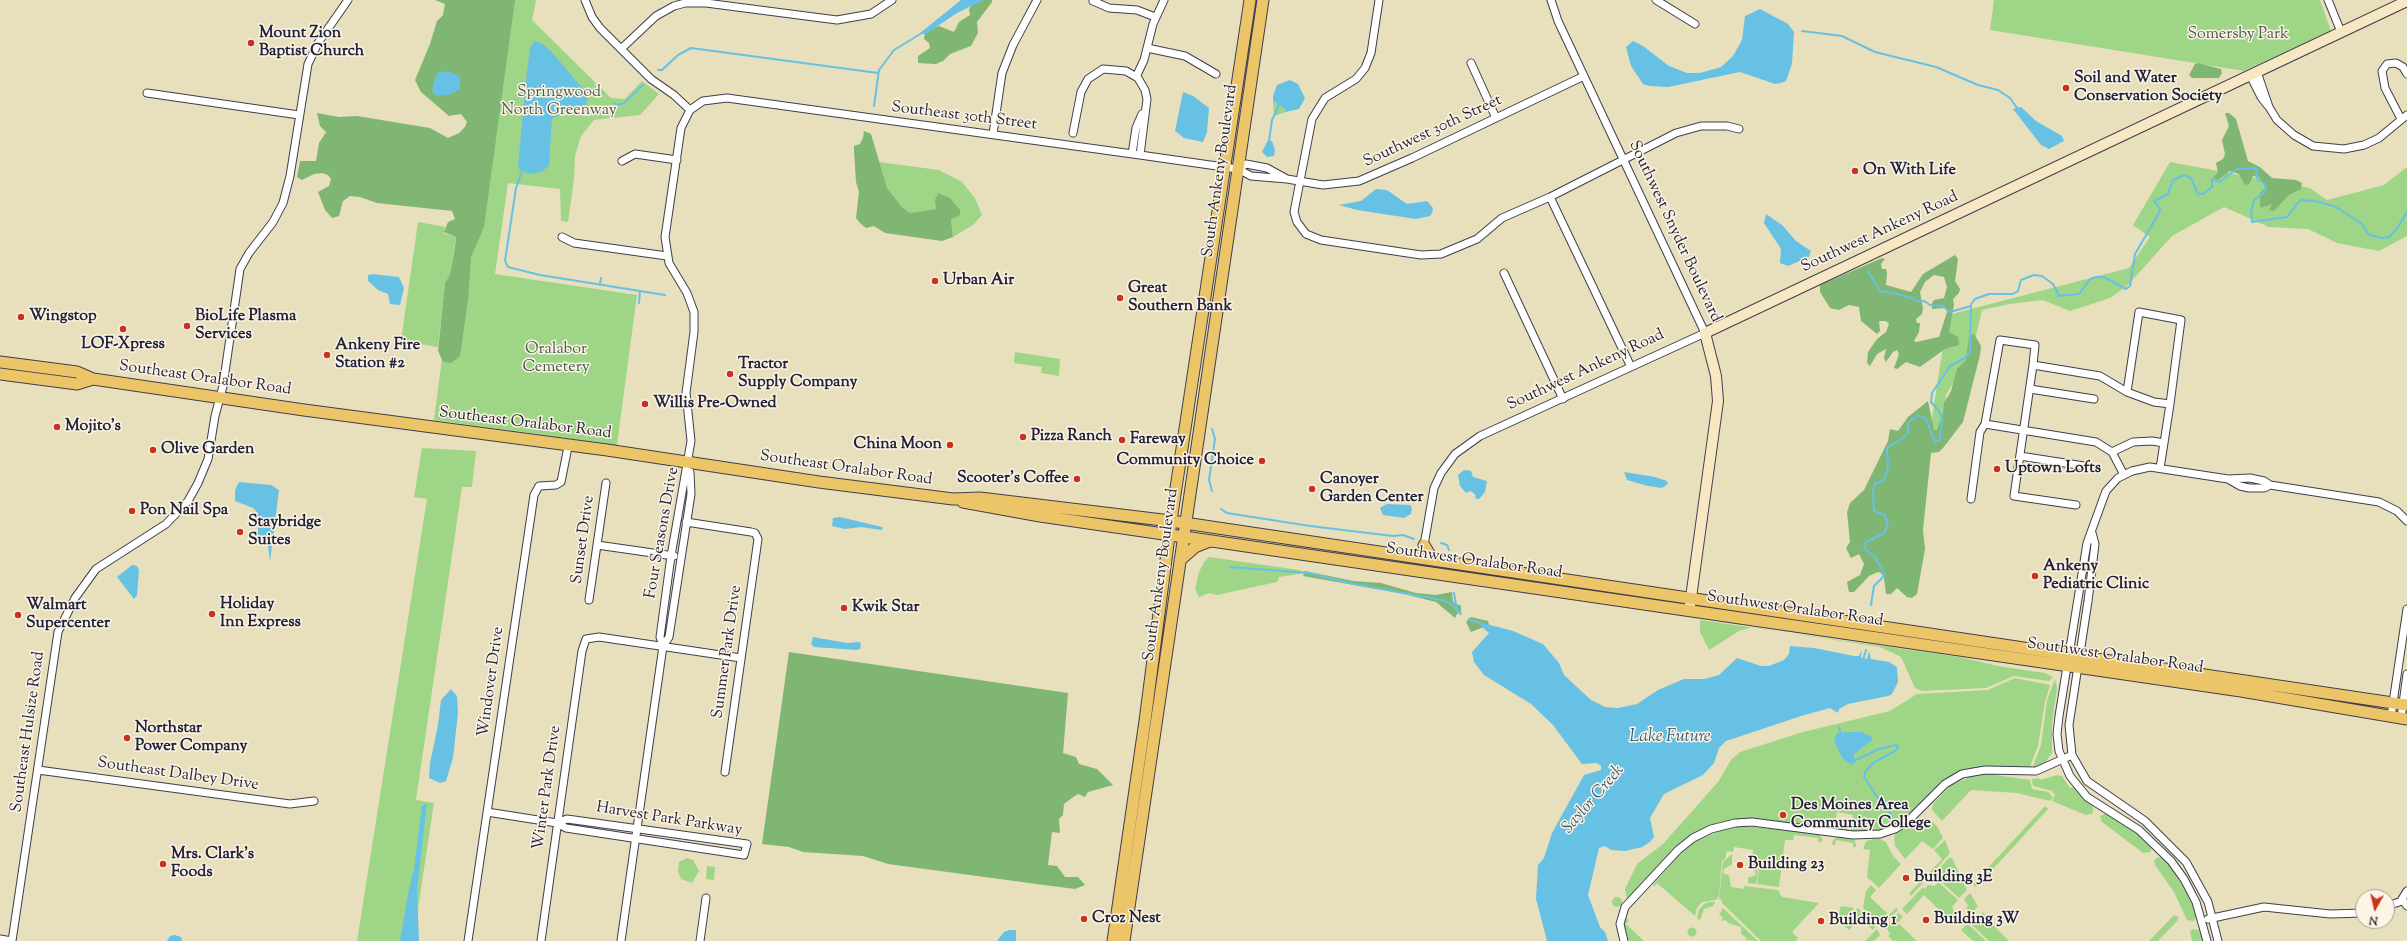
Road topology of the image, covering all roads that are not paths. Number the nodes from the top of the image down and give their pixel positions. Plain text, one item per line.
1 (348, 0) edge
2 (586, 0) edge
3 (892, 0) edge
4 (1037, 0) edge
5 (1164, 0) edge
6 (1250, 0) edge
7 (1263, 0) edge
8 (1379, 0) edge
9 (1551, 0) edge
10 (1656, 0) edge
11 (2328, 0) edge
12 (1093, 1) dead end
13 (2407, 1) edge
14 (725, 3) edge
15 (1156, 17) junction
16 (1695, 24) dead end
17 (2341, 32) junction
18 (1147, 48) junction
19 (621, 49) junction
20 (1471, 63) dead end
21 (1216, 74) dead end
22 (2254, 74) junction
23 (2407, 74) edge
24 (1584, 76) junction
25 (1136, 77) junction
26 (147, 93) dead end
27 (1145, 109) junction
28 (690, 110) junction
29 (298, 115) junction
30 (2404, 117) edge
31 (1496, 118) junction
32 (1739, 129) dead end
33 (1072, 133) dead end
34 (993, 134) junction
35 (1132, 154) junction
36 (1140, 155) junction
37 (1624, 159) junction
38 (677, 160) junction
39 (622, 161) dead end
40 (1226, 167) junction
41 (1238, 169) junction
42 (1287, 179) junction
43 (1299, 182) junction
44 (1550, 197) junction
45 (562, 237) dead end
46 (667, 256) junction
47 (1504, 273) dead end
48 (1705, 333) junction
49 (0, 362) edge
50 (2033, 365) junction
51 (1631, 367) junction
52 (0, 374) edge
53 (94, 379) junction
54 (2030, 389) junction
55 (2127, 392) junction
56 (219, 397) junction
57 (1563, 399) junction
58 (2094, 399) dead end
59 (2170, 404) junction
60 (1985, 424) junction
61 (2024, 430) junction
62 (2164, 443) junction
63 (568, 447) junction
64 (2112, 452) junction
65 (2020, 456) junction
66 (689, 462) junction
67 (2084, 466) dead end
68 (2160, 468) junction
69 (2121, 476) junction
70 (606, 483) dead end
71 (953, 499) junction
72 (1971, 499) dead end
73 (2076, 505) dead end
74 (2407, 521) edge
75 (686, 522) junction
76 (1178, 522) junction
77 (1139, 529) junction
78 (2092, 533) junction
79 (1177, 535) junction
80 (1211, 540) junction
81 (598, 545) junction
82 (1424, 545) junction
83 (671, 556) junction
84 (680, 557) junction
85 (1411, 557) junction
86 (1166, 558) junction
87 (1180, 560) junction
88 (1433, 560) junction
89 (1692, 598) junction
90 (590, 600) dead end
91 (2407, 609) edge
92 (1690, 611) junction
93 (663, 646) junction
94 (2074, 655) junction
95 (741, 658) junction
96 (2066, 666) junction
97 (2078, 667) junction
98 (2407, 674) edge
99 (2401, 704) edge
100 (2400, 717) edge
101 (2072, 755) junction
102 (2062, 759) junction
103 (38, 770) junction
104 (725, 772) dead end
105 (314, 801) dead end
106 (487, 812) junction
107 (557, 823) junction
108 (636, 829) junction
109 (635, 840) junction
110 (1127, 883) junction
111 (2407, 892) edge
112 (706, 898) dead end
113 (2405, 903) edge
114 (2395, 905) edge
115 (2355, 913) edge
116 (2213, 918) junction
117 (2202, 921) junction
118 (0, 939) edge
119 (12, 941) edge
120 (468, 941) edge
121 (541, 941) edge
122 (621, 941) edge
123 (700, 941) edge
124 (1113, 941) edge
125 (1124, 941) edge
126 (1624, 941) edge
127 (2207, 941) edge
128 (2218, 941) edge

1 - 29 street, Southeast Hulsize Road
2 - 19 street
3 - 14 street
4 - 34 street
5 - 15 street
6 - 40 main road, South Ankeny Boulevard
7 - 41 main road, South Ankeny Boulevard
8 - 43 street
9 - 24 street, Southwest Snyder Boulevard
10 - 16 street
11 - 17 street
12 - 15 street
13 - 17 street, Southwest Ankeny Road
14 - 19 street
15 - 18 street
17 - 22 street, Southwest Ankeny Road
18 - 21 street
18 - 25 street
19 - 28 street
20 - 31 street
22 - 30 street
22 - 48 street, Southwest Ankeny Road
23 - 30 street
24 - 31 street, Southwest 30th Street
24 - 37 street, Southwest Snyder Boulevard
25 - 27 street
25 - 33 street
26 - 29 street
27 - 35 street
27 - 36 street
28 - 34 street, Southeast 30th Street
28 - 38 street
29 - 56 street, Southeast Hulsize Road
31 - 43 street, Southwest 30th Street
32 - 37 street
34 - 35 street, Southeast 30th Street
35 - 36 street, Southeast 30th Street
36 - 40 street, Southeast 30th Street
37 - 44 street
37 - 48 street, Southwest Snyder Boulevard
38 - 39 street
38 - 46 street
40 - 41 street, Southeast 30th Street
40 - 76 main road, South Ankeny Boulevard
41 - 42 street, Southwest 30th Street
41 - 42 street, Southwest 30th Street
41 - 76 main road, South Ankeny Boulevard
42 - 43 street, Southwest 30th Street
43 - 44 street
44 - 51 street
45 - 46 street
46 - 66 street
47 - 57 street
48 - 51 street, Southwest Ankeny Road
48 - 89 street, Southwest Snyder Boulevard
49 - 53 main road, Southeast Oralabor Road
50 - 54 street
50 - 55 street
50 - 60 street
51 - 57 street, Southwest Ankeny Road
52 - 53 main road, Southeast Oralabor Road
53 - 56 main road, Southeast Oralabor Road
54 - 58 street
54 - 61 street
55 - 59 street
55 - 59 street
56 - 63 main road, Southeast Oralabor Road
56 - 103 street, Southeast Hulsize Road
57 - 82 street, Southwest Ankeny Road
59 - 62 street
60 - 61 street
60 - 72 street
61 - 64 street
61 - 65 street
62 - 64 street
62 - 68 street
63 - 66 main road, Southeast Oralabor Road
63 - 106 street, Windover Drive
64 - 69 street
65 - 67 street
65 - 73 street
66 - 71 main road, Southeast Oralabor Road
66 - 75 street, Four Seasons Drive
66 - 83 street, Four Seasons Drive
68 - 69 street
68 - 74 street
69 - 78 street
70 - 81 street, Sunset Drive
71 - 76 main road, Southeast Oralabor Road
71 - 77 main road, Southeast Oralabor Road
75 - 84 street, Four Seasons Drive
75 - 95 street, Summer Park Drive
76 - 79 main road, South Ankeny Boulevard
76 - 85 main road, Southwest Oralabor Road
77 - 79 main road, Southeast Oralabor Road
77 - 86 main road
78 - 94 street
78 - 94 street
79 - 80 main road, Southwest Oralabor Road
79 - 86 main road, South Ankeny Boulevard
79 - 87 main road, South Ankeny Boulevard
80 - 87 main road
80 - 92 main road, Southwest Oralabor Road
81 - 83 street
81 - 90 street, Sunset Drive
82 - 85 main road
82 - 88 main road
83 - 84 street
83 - 93 street, Four Seasons Drive
84 - 93 street, Four Seasons Drive
85 - 88 main road, Southwest Oralabor Road
86 - 110 main road, South Ankeny Boulevard
87 - 110 main road, South Ankeny Boulevard
88 - 89 main road, Southwest Oralabor Road
89 - 92 street, Southwest Snyder Boulevard
89 - 94 main road, Southwest Oralabor Road
91 - 99 street
92 - 96 main road, Southwest Oralabor Road
93 - 95 street
93 - 107 street, Winter Park Drive
93 - 108 street, Four Seasons Drive
94 - 96 street
94 - 97 street
94 - 99 main road, Southwest Oralabor Road
95 - 104 street, Summer Park Drive
96 - 97 main road, Southwest Oralabor Road
96 - 102 street
97 - 100 main road, Southwest Oralabor Road
97 - 101 street
98 - 99 street
99 - 100 street
99 - 100 street
101 - 102 street
101 - 116 street
102 - 117 street
102 - 126 street
103 - 105 street, Southeast Dalbey Drive
103 - 119 street, Southeast Hulsize Road
106 - 107 street, Harvest Park Parkway
106 - 120 street, Windover Drive
107 - 108 street, Harvest Park Parkway
107 - 109 street, Harvest Park Parkway
107 - 121 street, Winter Park Drive
108 - 109 street, Four Seasons Drive
108 - 109 street, Harvest Park Parkway
109 - 122 street, Four Seasons Drive
110 - 124 main road, South Ankeny Boulevard
110 - 125 main road, South Ankeny Boulevard
111 - 113 street
112 - 123 street
113 - 114 street
115 - 116 street
116 - 117 street
116 - 128 street
117 - 127 street
118 - 119 street

